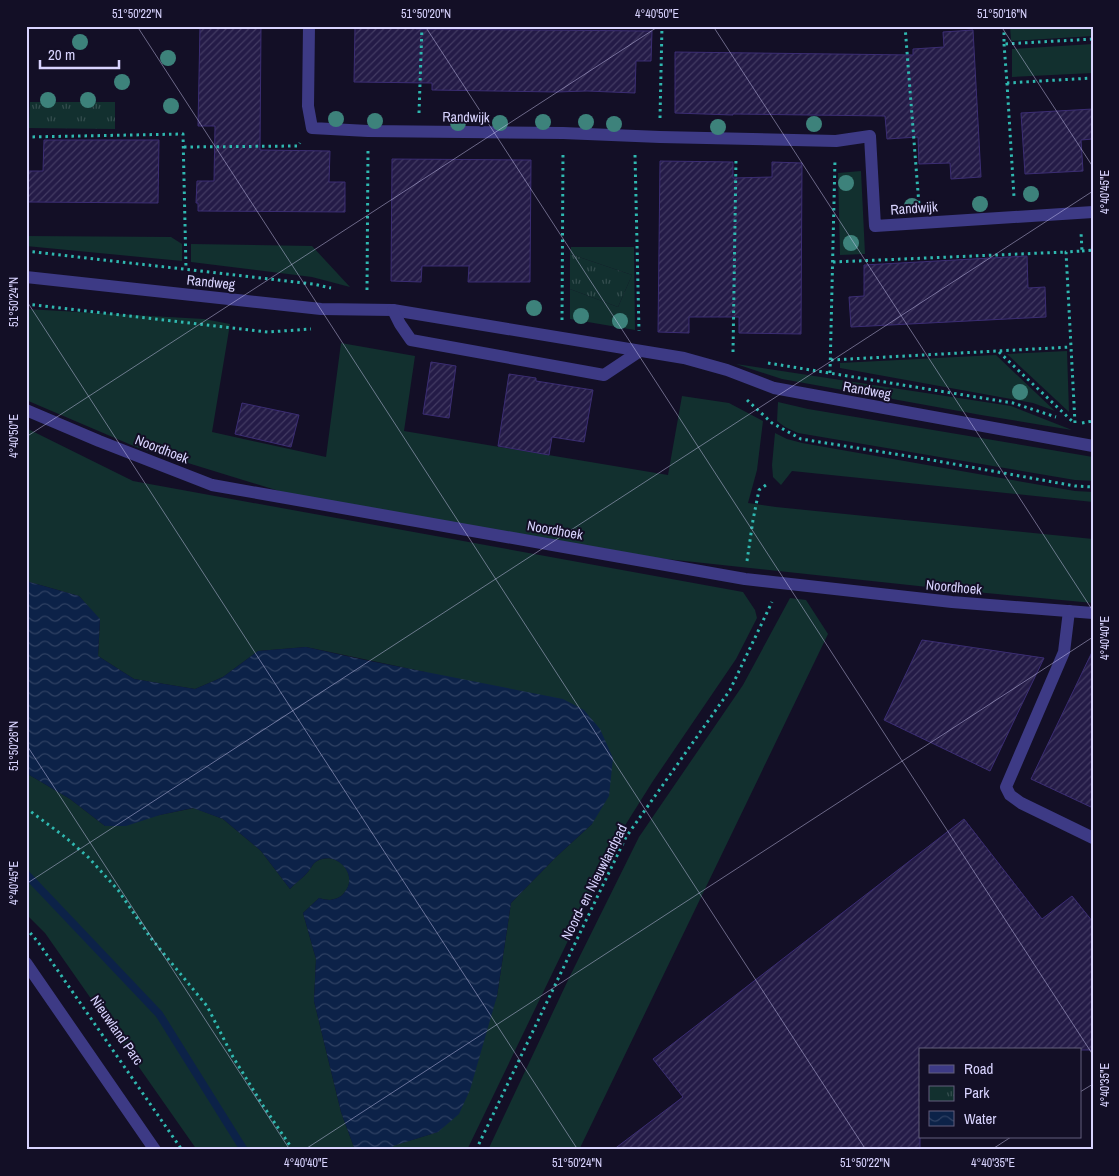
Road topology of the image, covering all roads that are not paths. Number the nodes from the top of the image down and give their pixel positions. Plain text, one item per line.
1 (309, 26) edge
2 (1086, 212) edge
3 (26, 277) edge
4 (393, 310) junction
5 (639, 345) junction
6 (26, 410) edge
7 (1093, 446) edge
8 (1069, 611) junction
9 (1093, 613) edge
10 (1093, 838) edge
11 (26, 963) edge
12 (155, 1150) edge

1 - 2 street, Randwijk
3 - 4 street, Randweg
4 - 5 street, Randweg
4 - 5 street
5 - 7 street, Randweg
6 - 8 street, Noordhoek
8 - 9 street, Noordhoek
8 - 10 street
11 - 12 street

